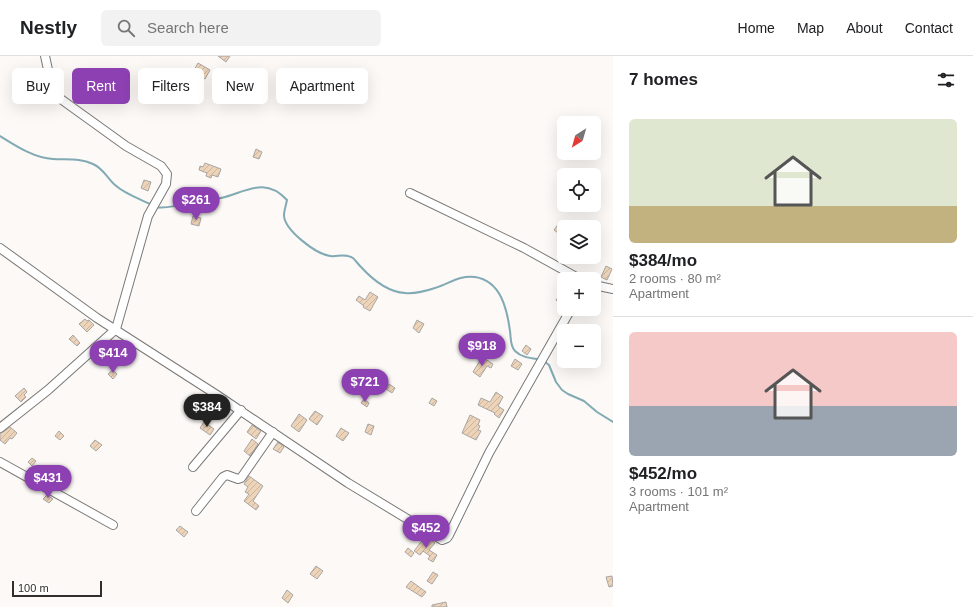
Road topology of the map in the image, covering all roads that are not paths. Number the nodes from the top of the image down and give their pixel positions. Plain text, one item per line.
1 (44, 56) edge
2 (410, 193) dead end
3 (0, 248) edge
4 (567, 272) edge
5 (601, 286) edge
6 (613, 289) edge
7 (567, 316) edge
8 (116, 329) junction
9 (241, 410) junction
10 (0, 428) edge
11 (273, 432) junction
12 (0, 462) edge
13 (193, 467) dead end
14 (196, 511) dead end
15 (113, 525) dead end

1 - 8 street
2 - 4 street
3 - 8 street
5 - 6 street
7 - 11 street
8 - 9 street
8 - 10 street
9 - 11 street
9 - 13 street
11 - 14 street
12 - 15 street

